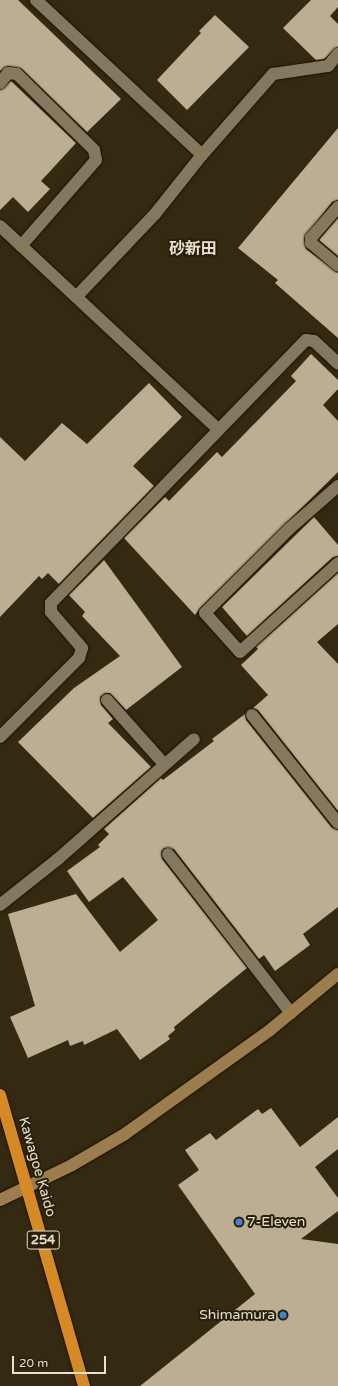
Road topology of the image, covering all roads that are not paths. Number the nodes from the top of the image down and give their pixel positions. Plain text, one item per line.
1 (36, 0) edge
2 (338, 54) edge
3 (0, 83) edge
4 (202, 155) junction
5 (338, 206) edge
6 (0, 226) edge
7 (21, 246) junction
8 (338, 266) edge
9 (78, 295) junction
10 (338, 363) edge
11 (218, 430) junction
12 (338, 486) edge
13 (338, 563) edge
14 (107, 700) dead end
15 (252, 715) dead end
16 (0, 737) edge
17 (194, 739) dead end
18 (164, 764) junction
19 (338, 823) edge
20 (168, 854) dead end
21 (0, 905) edge
22 (338, 974) edge
23 (291, 1013) junction
24 (0, 1095) edge
25 (27, 1188) junction
26 (0, 1200) edge
27 (84, 1386) edge

1 - 4 street
2 - 4 street
3 - 7 street
4 - 9 street
5 - 8 street
6 - 7 street
7 - 9 street
9 - 11 street
10 - 11 street
11 - 16 street
12 - 13 street
14 - 18 street
15 - 19 street
17 - 18 street
18 - 21 street
20 - 23 street
22 - 23 street
23 - 25 street
24 - 25 highway, Kawagoe Kaido / 254
25 - 26 street
25 - 27 highway, Kawagoe Kaido / 254

